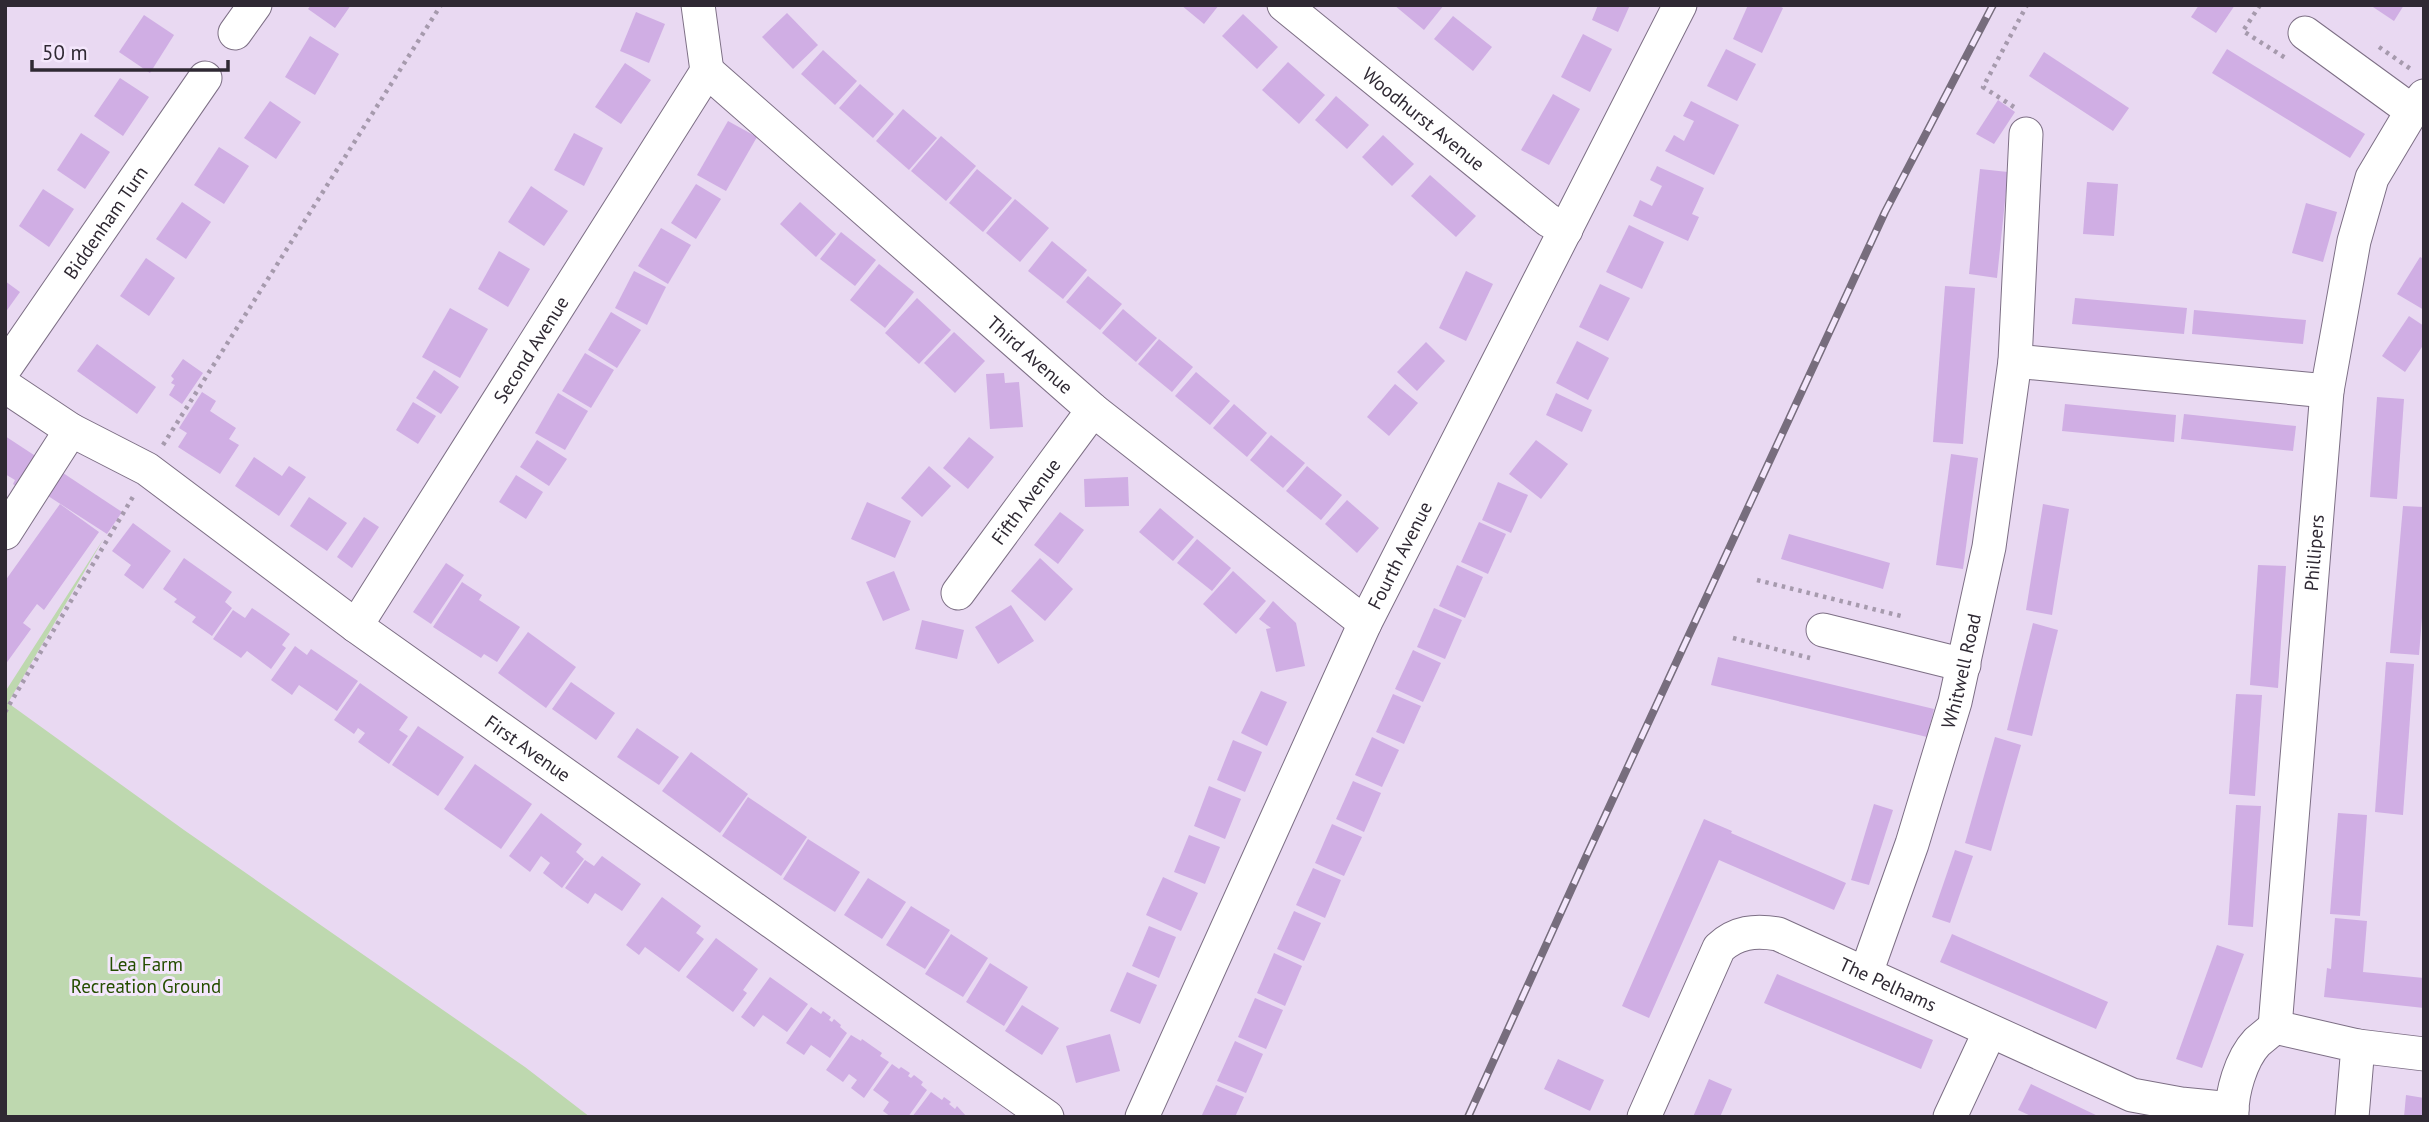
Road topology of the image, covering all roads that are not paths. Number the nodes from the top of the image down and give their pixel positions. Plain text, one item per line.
1 (255, 5) edge
2 (698, 5) edge
3 (1680, 5) edge
4 (1303, 12) edge
5 (235, 33) dead end
6 (2305, 33) dead end
7 (707, 71) junction
8 (205, 78) dead end
9 (2418, 104) edge
10 (2025, 134) road end
11 (1566, 230) junction
12 (2015, 361) junction
13 (5, 368) edge
14 (5, 386) edge
15 (2327, 391) junction
16 (1093, 410) junction
17 (71, 430) junction
18 (5, 533) edge
19 (958, 593) dead end
20 (1365, 624) junction
21 (356, 626) junction
22 (1823, 630) dead end
23 (1964, 665) junction
24 (1866, 973) junction
25 (2275, 1027) junction
26 (1990, 1031) junction
27 (2358, 1046) junction
28 (2424, 1054) edge
29 (2232, 1113) edge
30 (1047, 1117) edge
31 (1142, 1117) edge
32 (1644, 1117) edge
33 (1950, 1117) edge
34 (2352, 1117) edge

1 - 5 street
2 - 7 street
3 - 11 street, Fourth Avenue
4 - 11 street, Woodhurst Avenue
6 - 9 street
7 - 16 street, Third Avenue
7 - 21 street, Second Avenue
8 - 13 street, Biddenham Turn
9 - 15 street, Phillipers
10 - 12 street, Whitwell Road
11 - 20 street, Fourth Avenue
12 - 15 street
12 - 23 street, Whitwell Road
14 - 17 street, First Avenue
15 - 25 street, Phillipers
16 - 19 street, Fifth Avenue
16 - 20 street, Third Avenue
17 - 18 street
17 - 21 street, First Avenue
20 - 31 street, Fourth Avenue
21 - 30 street, First Avenue
22 - 23 street
23 - 24 street, Whitwell Road
24 - 26 street, The Pelhams
24 - 32 street, The Pelhams
25 - 27 street
25 - 29 street
26 - 29 street, The Pelhams
26 - 33 street
27 - 28 street
27 - 34 street

